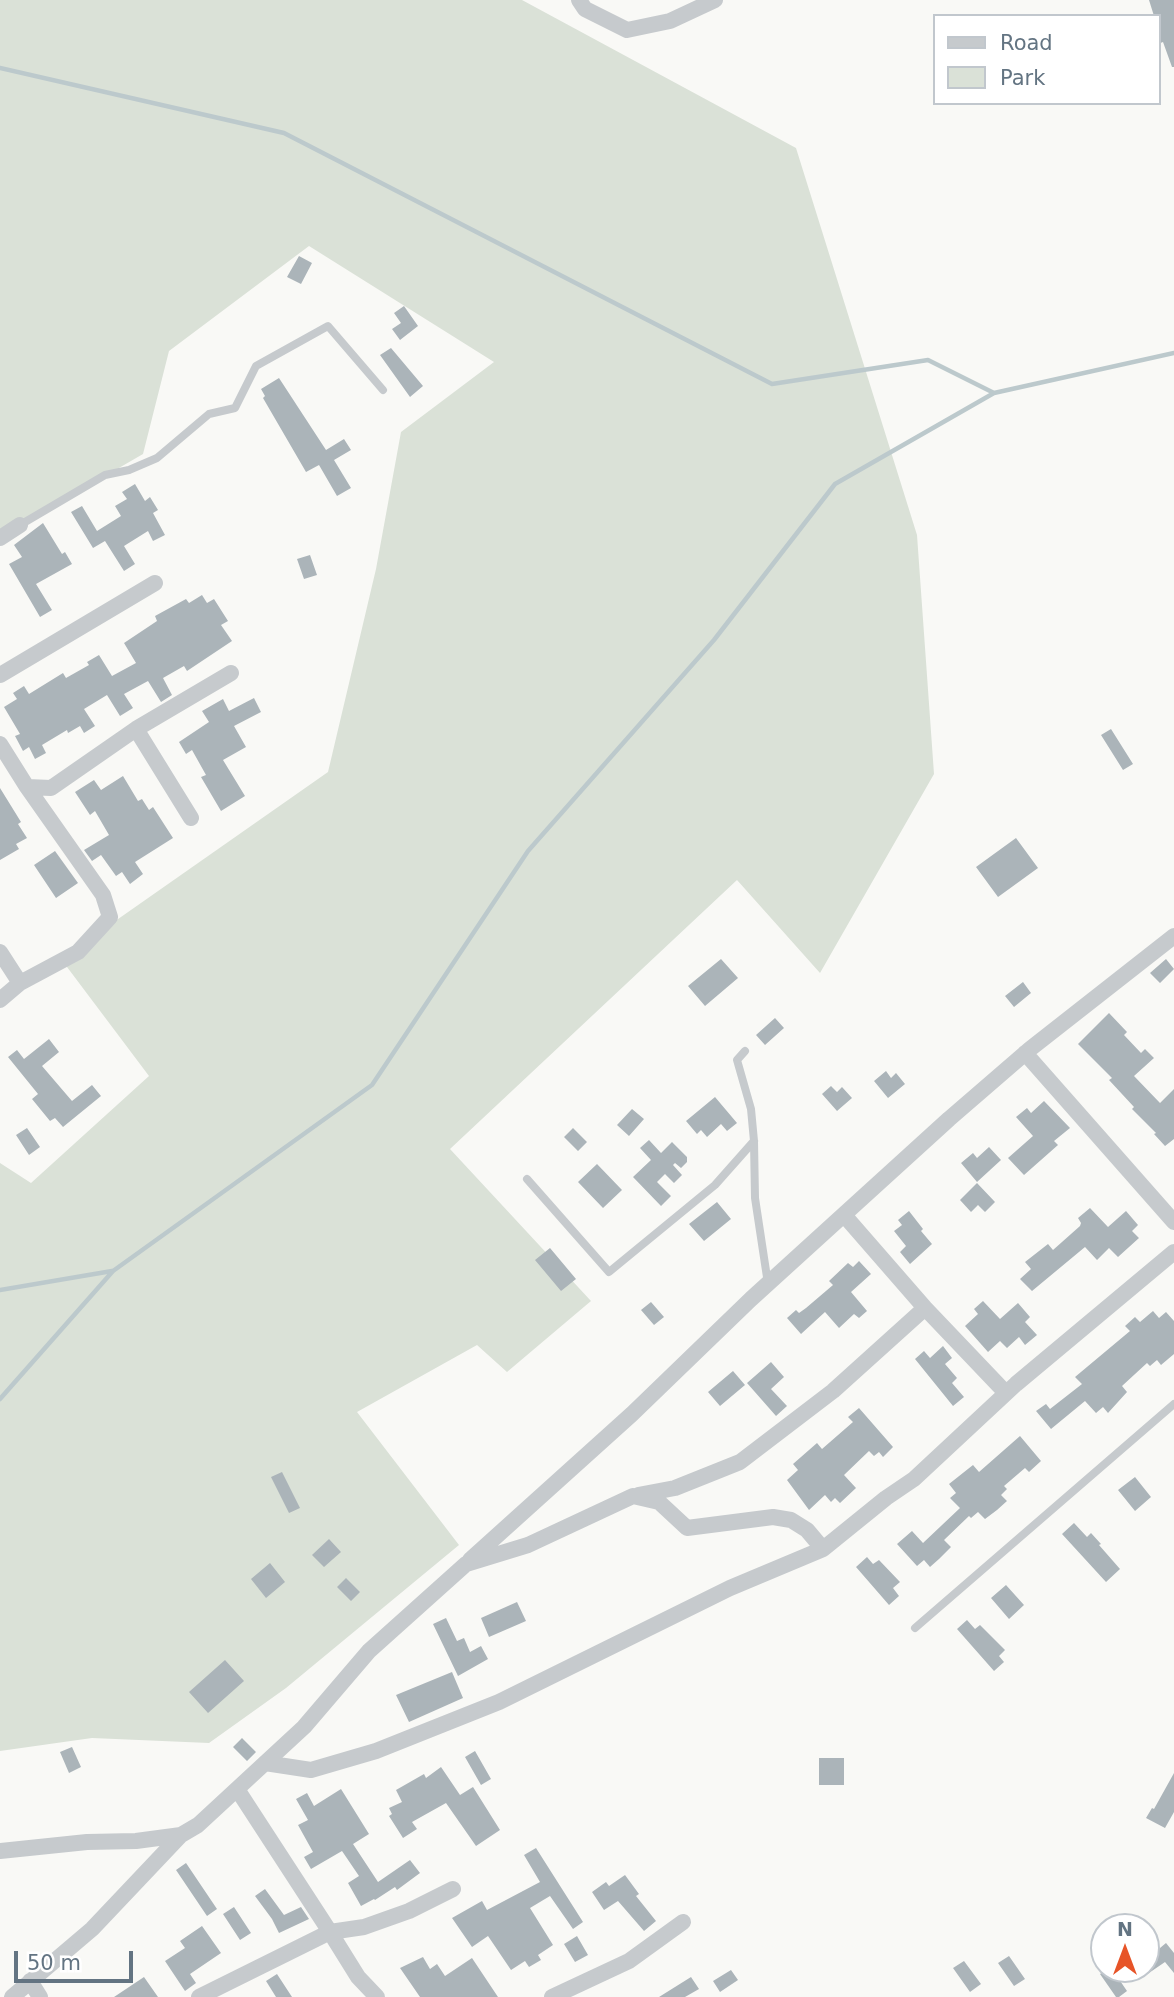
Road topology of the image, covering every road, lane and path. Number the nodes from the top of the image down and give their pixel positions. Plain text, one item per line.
1 (579, 0) edge
2 (715, 0) edge
3 (383, 390) dead end
4 (20, 525) joint
5 (0, 538) edge
6 (155, 583) dead end
7 (231, 673) dead end
8 (0, 675) edge
9 (136, 729) junction
10 (0, 744) edge
11 (27, 787) junction
12 (191, 818) dead end
13 (1174, 936) edge
14 (0, 952) edge
15 (20, 983) junction
16 (0, 1000) edge
17 (745, 1051) dead end
18 (1026, 1053) junction
19 (754, 1141) junction
20 (527, 1179) dead end
21 (844, 1215) junction
22 (1174, 1222) edge
23 (1174, 1252) edge
24 (768, 1284) junction
25 (925, 1308) junction
26 (1006, 1393) junction
27 (1174, 1404) edge
28 (633, 1496) junction
29 (823, 1549) junction
30 (466, 1564) junction
31 (915, 1628) dead end
32 (265, 1763) junction
33 (237, 1788) junction
34 (181, 1835) junction
35 (0, 1851) edge
36 (453, 1889) dead end
37 (683, 1922) dead end
38 (330, 1932) junction
39 (30, 1982) junction
40 (12, 1997) edge
41 (40, 1997) edge
42 (200, 1997) edge
43 (377, 1997) edge
44 (552, 1997) edge

1 - 2 street
3 - 4 lane
4 - 5 street
6 - 8 street
7 - 9 street
9 - 11 street
9 - 12 street
10 - 11 street
11 - 15 street
13 - 18 street
14 - 15 street
15 - 16 street
17 - 19 lane
18 - 21 street
18 - 22 street
19 - 20 lane
19 - 24 lane
21 - 24 street
21 - 25 street
23 - 26 street
24 - 30 street
25 - 26 street
25 - 28 street
26 - 29 street
27 - 31 lane
28 - 29 street
28 - 30 street
29 - 32 street
30 - 32 street
32 - 33 street
33 - 34 street
33 - 38 street
34 - 35 street
34 - 39 street
36 - 38 street
37 - 44 street
38 - 42 street
38 - 43 street
39 - 40 street
39 - 41 street

